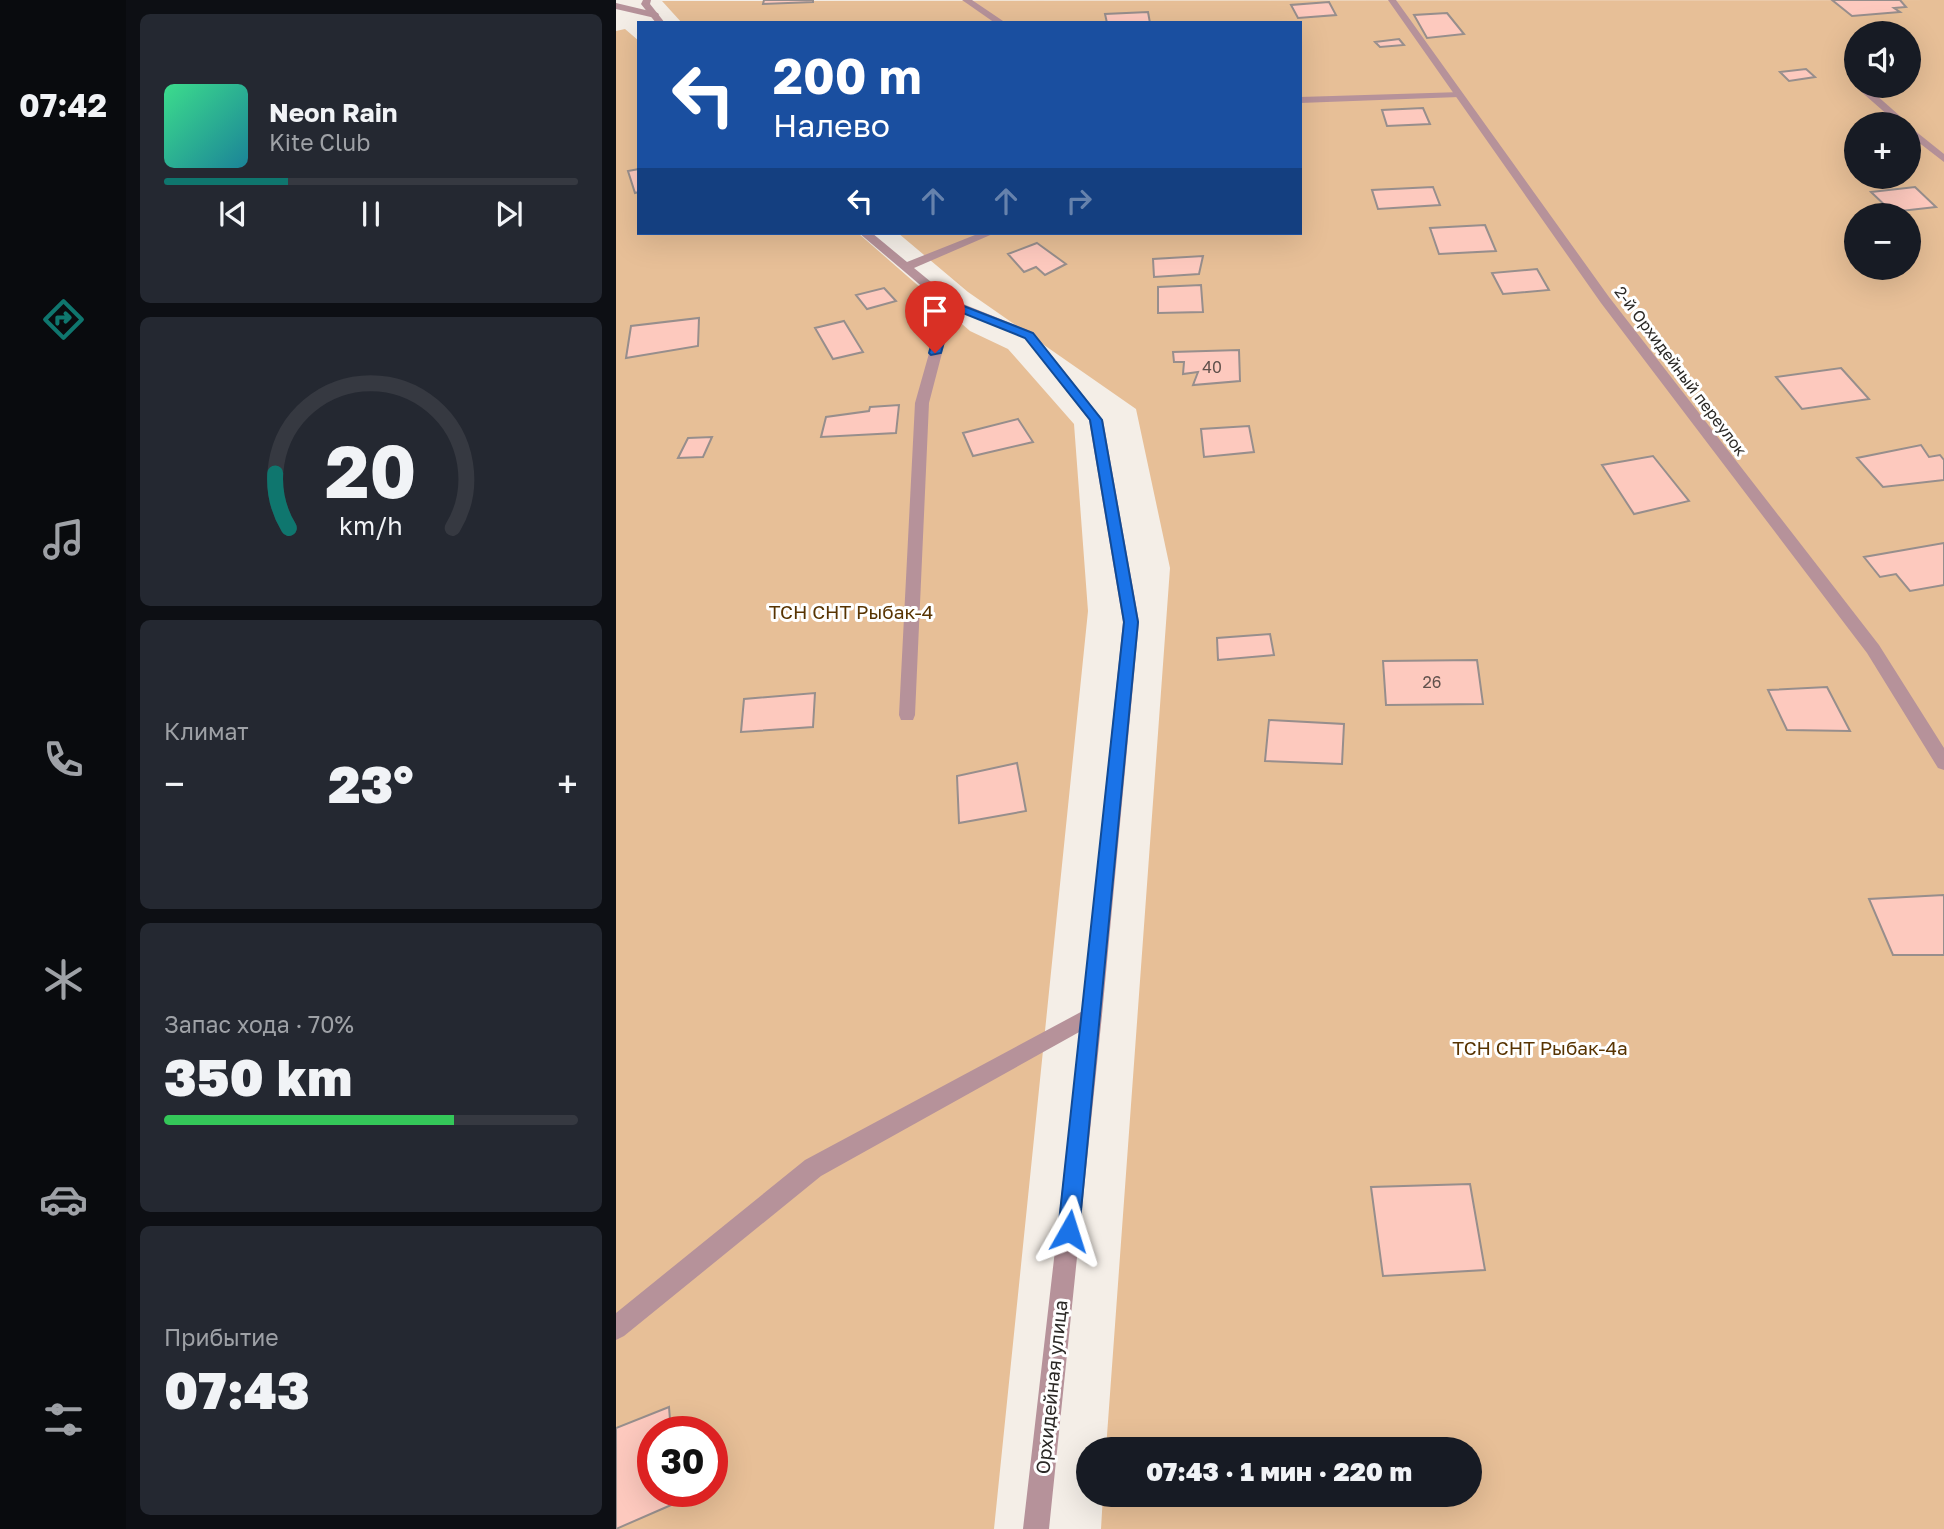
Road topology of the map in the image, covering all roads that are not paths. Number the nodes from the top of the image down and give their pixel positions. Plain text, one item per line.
1 (648, 0) edge
2 (966, 0) edge
3 (1392, 0) edge
4 (616, 6) edge
5 (658, 19) edge
6 (999, 21) edge
7 (1459, 94) junction
8 (1874, 98) edge
9 (1302, 100) edge
10 (1890, 112) edge
11 (1921, 139) edge
12 (1944, 159) edge
13 (870, 235) edge
14 (870, 235) edge
15 (984, 235) edge
16 (906, 267) junction
17 (948, 303) junction
18 (907, 715) dead end
19 (1944, 763) edge
20 (1093, 1015) junction
21 (616, 1328) edge
22 (1036, 1529) edge

1 - 5 street
2 - 6 street
3 - 7 street, 2-й Орхидейный переулок
4 - 5 street
7 - 9 street
7 - 19 street, 2-й Орхидейный переулок
8 - 10 street
11 - 12 street
13 - 16 street, Орхидейная улица
14 - 17 street
15 - 16 street
16 - 17 street, Орхидейная улица
17 - 18 street
17 - 20 street, Орхидейная улица
20 - 21 street
20 - 22 street, Орхидейная улица

